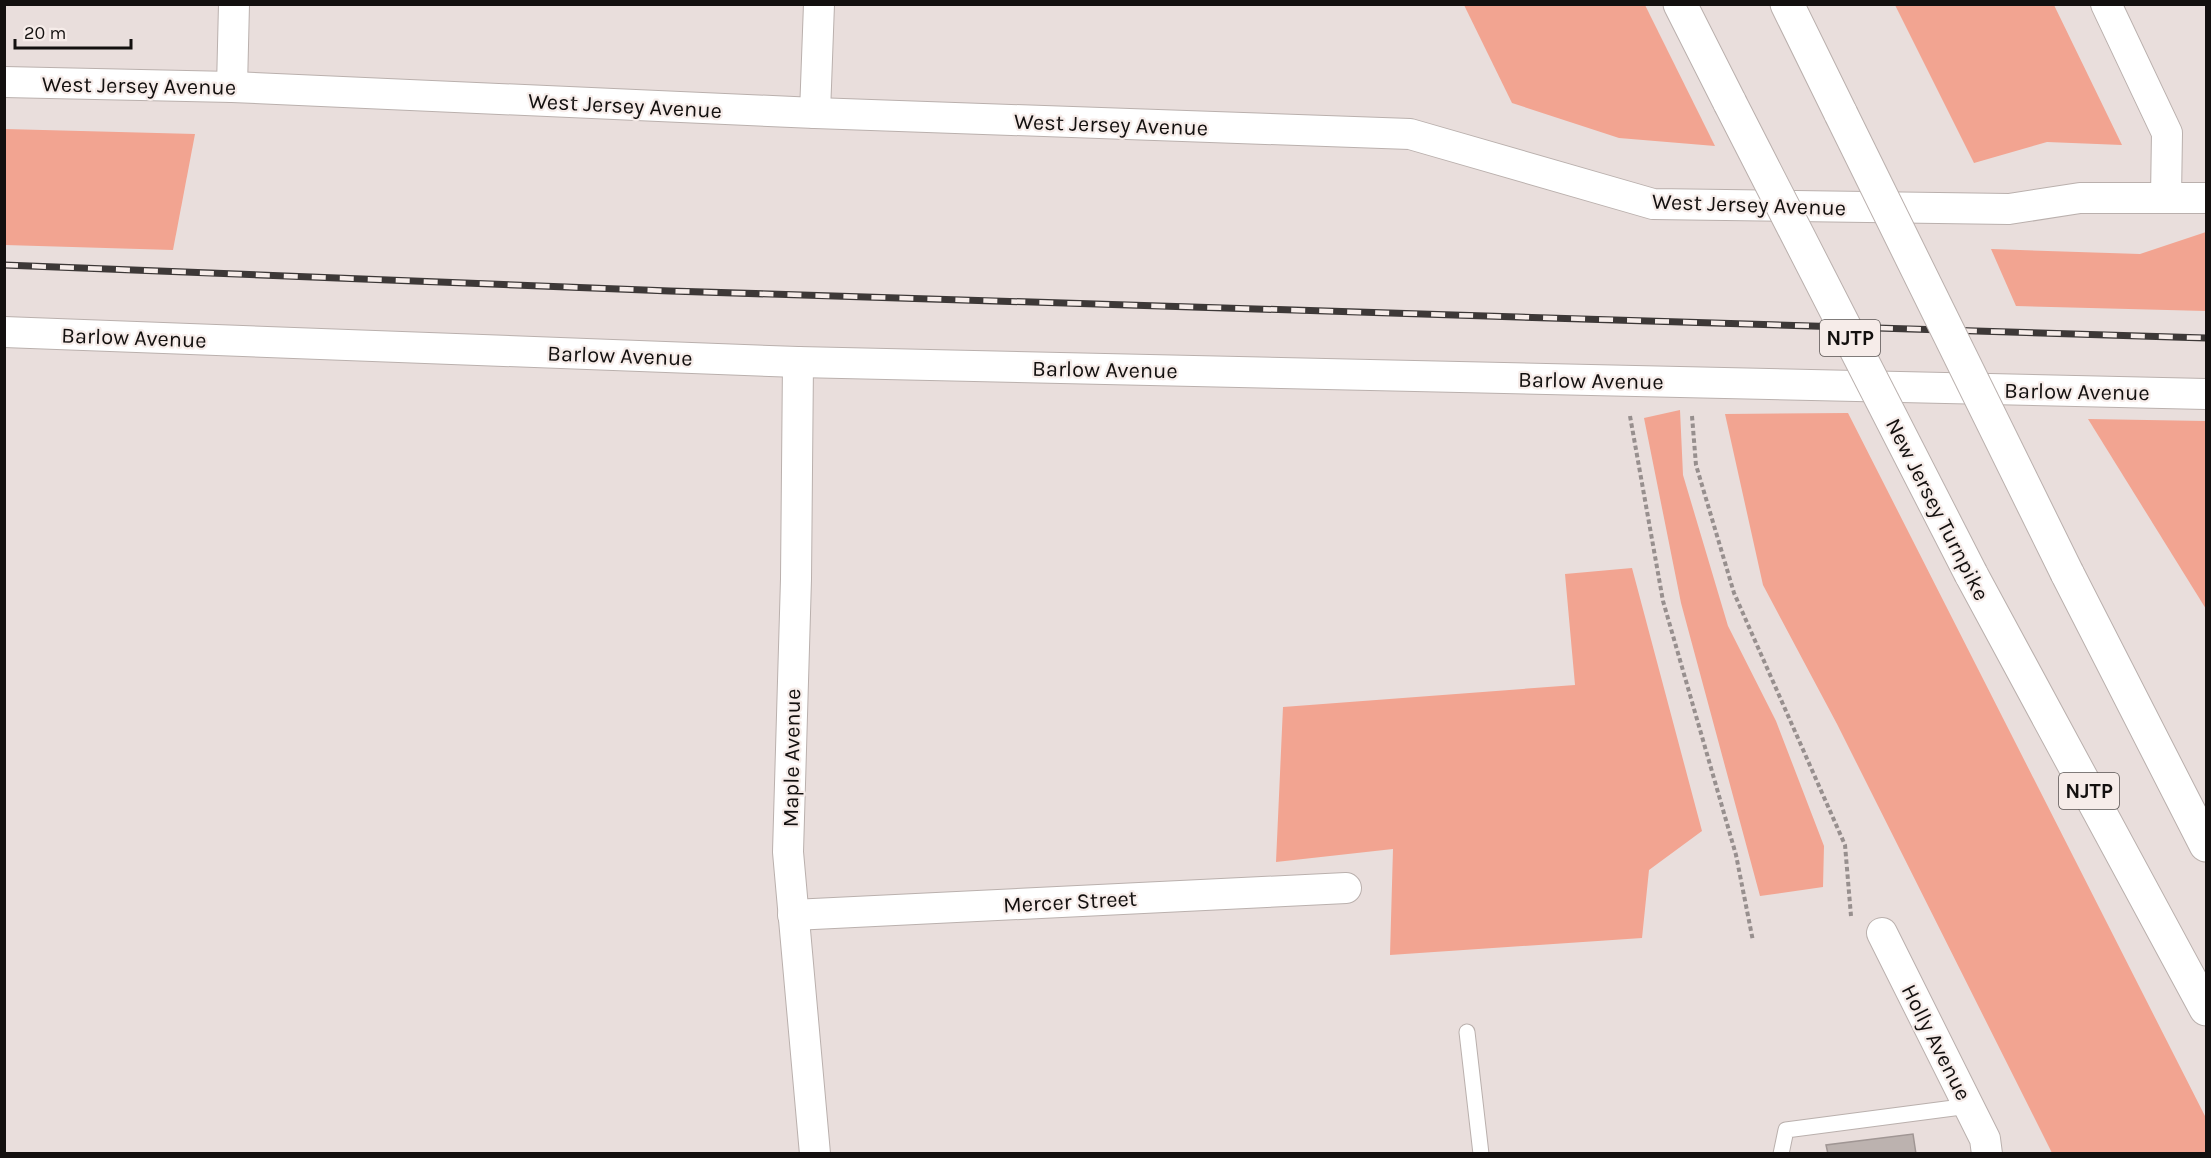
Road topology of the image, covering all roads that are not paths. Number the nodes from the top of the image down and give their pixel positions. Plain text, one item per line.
1 (234, 4) edge
2 (819, 4) edge
3 (1680, 4) edge
4 (1787, 4) edge
5 (2106, 4) edge
6 (4, 82) edge
7 (232, 87) junction
8 (815, 113) junction
9 (2166, 198) junction
10 (2206, 198) edge
11 (4, 332) edge
12 (798, 362) junction
13 (2206, 394) edge
14 (2206, 845) edge
15 (1346, 888) dead end
16 (793, 915) junction
17 (1881, 933) dead end
18 (2206, 1009) edge
19 (1467, 1032) dead end
20 (1969, 1106) junction
21 (815, 1154) edge
22 (1480, 1154) edge
23 (1781, 1154) edge
24 (1987, 1154) edge

1 - 7 street
2 - 8 street
3 - 18 highway, New Jersey Turnpike / NJTP, bridge
4 - 14 highway, bridge
5 - 9 street
6 - 7 street, West Jersey Avenue
7 - 8 street, West Jersey Avenue
8 - 9 street, West Jersey Avenue
9 - 10 street, West Jersey Avenue
11 - 12 street, Barlow Avenue
12 - 13 street, Barlow Avenue
12 - 16 street, Maple Avenue
15 - 16 street, Mercer Street
16 - 21 street, Maple Avenue
17 - 20 street, Holly Avenue
19 - 22 lane
20 - 23 lane
20 - 24 street, Holly Avenue

